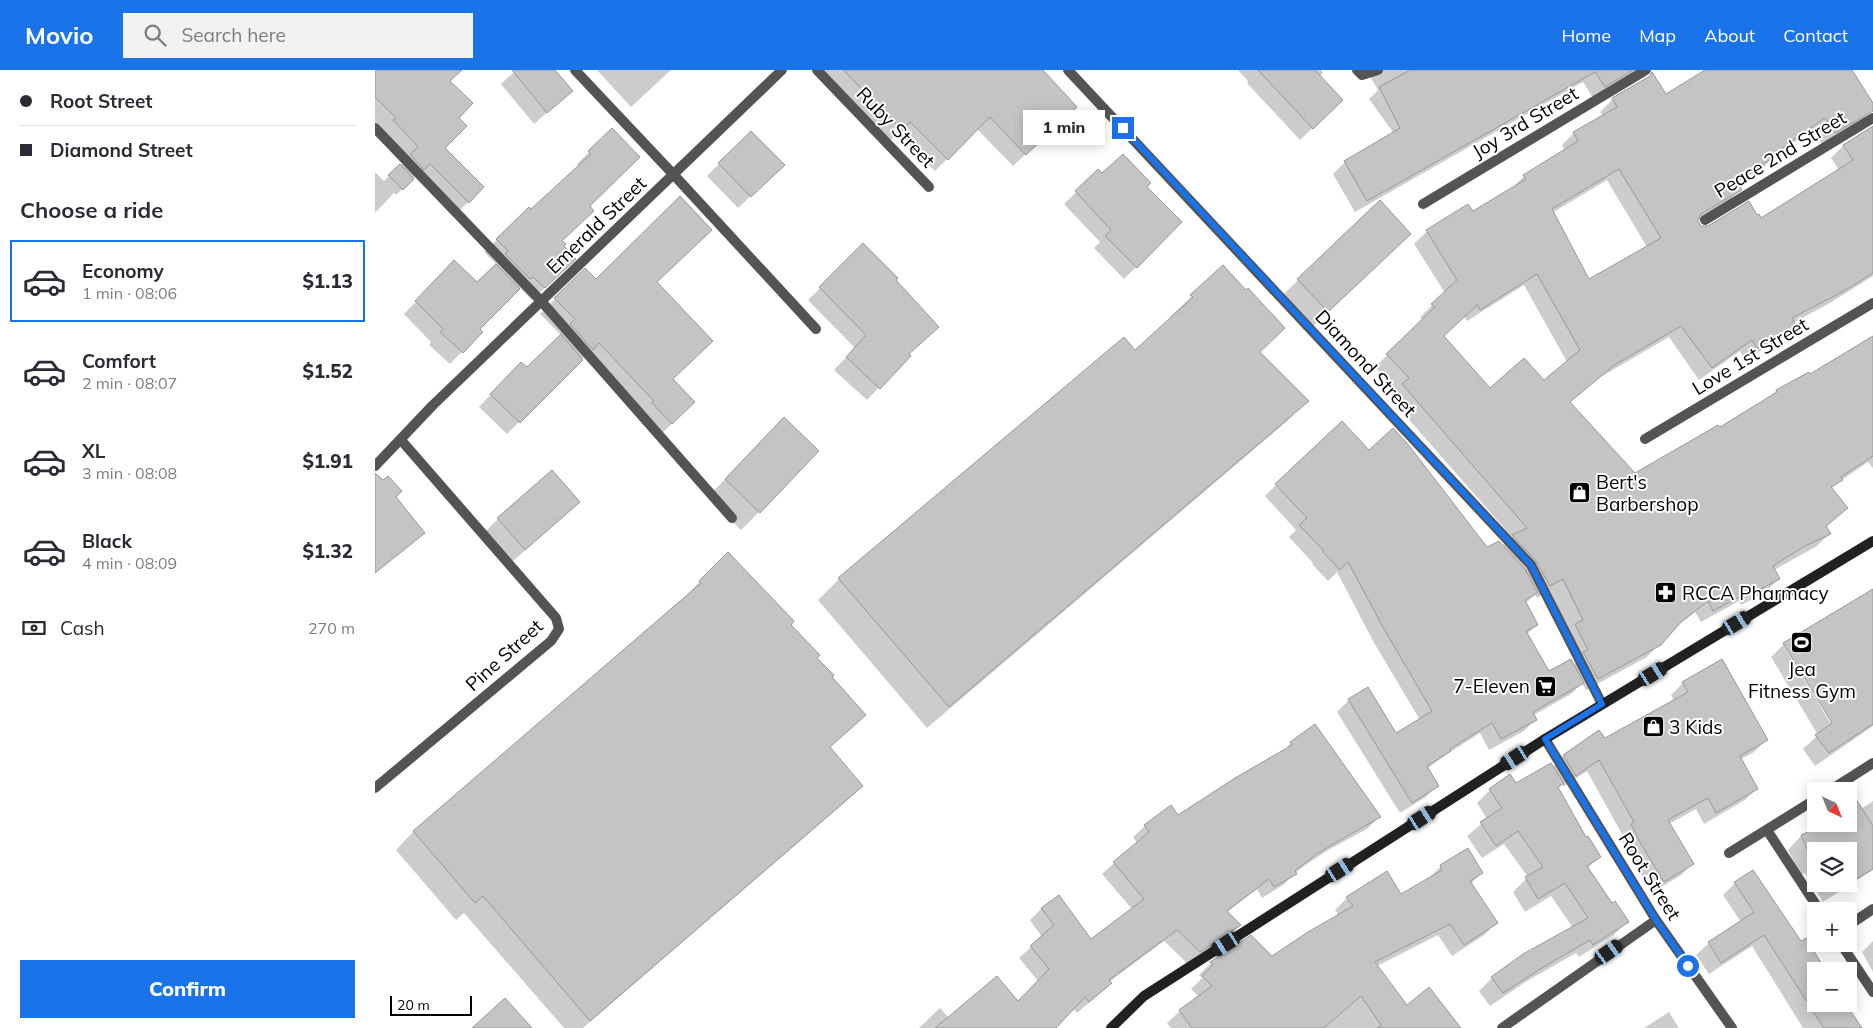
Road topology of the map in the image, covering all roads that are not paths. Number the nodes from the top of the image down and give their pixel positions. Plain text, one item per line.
1 (575, 70) edge
2 (782, 70) edge
3 (817, 70) edge
4 (1068, 70) edge
5 (1357, 70) edge
6 (1378, 70) edge
7 (1646, 70) edge
8 (1873, 118) edge
9 (375, 128) edge
10 (673, 174) junction
11 (929, 187) dead end
12 (1423, 204) dead end
13 (1705, 220) dead end
14 (541, 301) junction
15 (1873, 303) edge
16 (816, 329) dead end
17 (1645, 439) dead end
18 (401, 440) junction
19 (375, 466) edge
20 (732, 518) dead end
21 (1873, 542) edge
22 (1602, 704) junction
23 (1545, 739) junction
24 (1873, 763) edge
25 (1843, 782) edge
26 (375, 788) edge
27 (1807, 805) edge
28 (1767, 830) junction
29 (1729, 853) dead end
30 (1814, 902) edge
31 (1873, 909) edge
32 (1656, 920) junction
33 (1857, 920) edge
34 (1846, 952) edge
35 (1873, 992) edge
36 (1111, 1028) edge
37 (1502, 1028) edge
38 (1732, 1028) edge

1 - 10 street
2 - 10 street, Emerald Street
3 - 11 street, Ruby Street
4 - 22 street, Diamond Street
5 - 6 street
7 - 12 street, Joy 3rd Street
8 - 13 street, Peace 2nd Street
9 - 14 street
10 - 14 street, Emerald Street
10 - 16 street
14 - 18 street, Emerald Street
14 - 20 street
15 - 17 street, Love 1st Street
18 - 19 street, Emerald Street
18 - 26 street, Pine Street
21 - 22 main road
22 - 23 main road
23 - 32 street, Root Street
23 - 36 main road
24 - 25 street
27 - 28 street
28 - 29 street
28 - 30 street
31 - 33 street
32 - 37 street
32 - 38 street, Root Street
34 - 35 street

